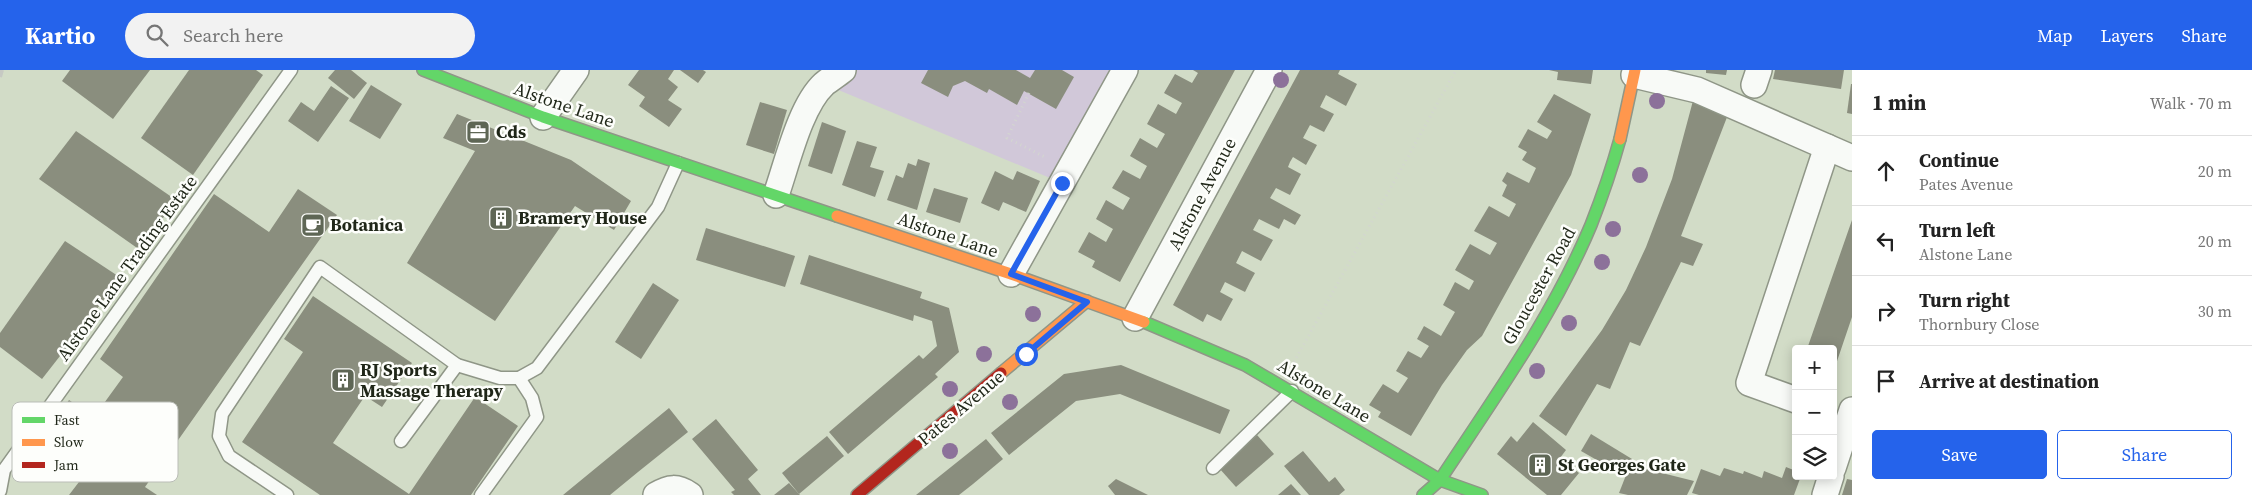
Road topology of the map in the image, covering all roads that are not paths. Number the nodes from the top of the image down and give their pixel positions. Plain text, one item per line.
1 (291, 70) edge
2 (423, 70) edge
3 (576, 70) edge
4 (843, 70) edge
5 (1126, 70) edge
6 (1269, 70) edge
7 (1634, 73) edge
8 (543, 117) junction
9 (1827, 147) junction
10 (1852, 158) edge
11 (678, 163) junction
12 (776, 195) junction
13 (1011, 274) junction
14 (1087, 302) junction
15 (1135, 318) junction
16 (457, 365) junction
17 (519, 378) junction
18 (1287, 388) junction
19 (1792, 399) edge
20 (53, 402) edge
21 (1845, 414) edge
22 (402, 441) dead end
23 (1837, 450) edge
24 (12, 459) edge
25 (1213, 468) dead end
26 (1440, 480) junction
27 (1830, 480) edge
28 (0, 491) edge
29 (287, 495) edge
30 (481, 495) edge
31 (656, 495) edge
32 (690, 495) edge
33 (857, 495) edge
34 (1423, 495) edge
35 (1482, 495) edge
36 (1825, 495) edge

1 - 20 lane, Alstone Lane Trading Estate
2 - 8 street, Alstone Lane
3 - 8 street
4 - 12 street
5 - 13 street
6 - 15 street, Alstone Avenue
7 - 9 street
7 - 26 street, Gloucester Road
8 - 11 street, Alstone Lane
9 - 10 street
9 - 19 street
11 - 12 street, Alstone Lane
11 - 17 lane
12 - 13 street, Alstone Lane
13 - 14 street, Alstone Lane
14 - 15 street, Alstone Lane
14 - 33 street, Pates Avenue
15 - 18 street, Alstone Lane
16 - 17 lane
16 - 22 lane
16 - 29 lane
17 - 30 lane
18 - 25 lane
18 - 26 street, Alstone Lane
21 - 23 street
24 - 28 lane, Alstone Lane Trading Estate
26 - 34 street, Gloucester Road
26 - 35 street, Alstone Lane
27 - 36 street
31 - 32 street

